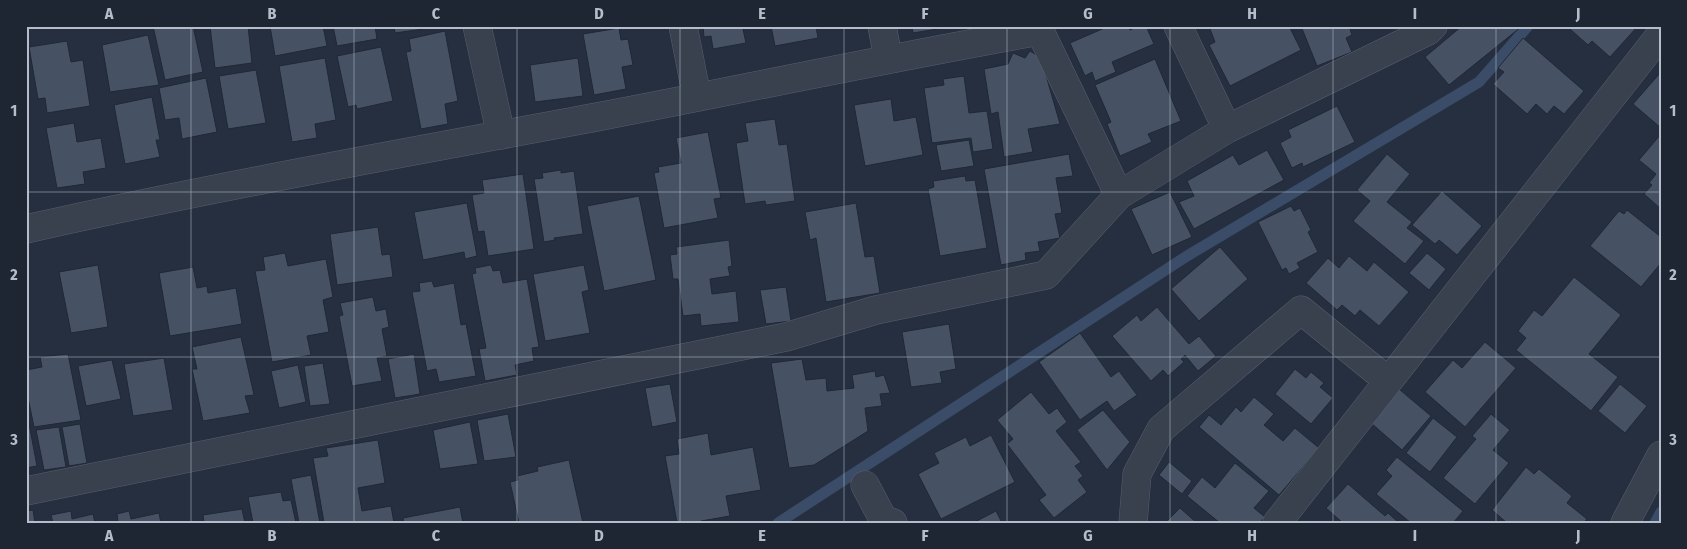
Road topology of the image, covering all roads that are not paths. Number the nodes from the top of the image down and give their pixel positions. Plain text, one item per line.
1 (477, 26) edge
2 (684, 26) edge
3 (882, 26) edge
4 (1178, 26) edge
5 (1429, 28) edge
6 (1661, 34) edge
7 (888, 58) junction
8 (697, 97) junction
9 (1227, 129) junction
10 (501, 135) junction
11 (1119, 195) junction
12 (26, 229) edge
13 (1387, 380) junction
14 (1661, 455) edge
15 (865, 485) dead end
16 (26, 492) edge
17 (892, 523) edge
18 (1133, 523) edge
19 (1277, 523) edge
20 (1625, 523) edge

1 - 10 street
2 - 8 street
3 - 7 street
4 - 9 street
5 - 9 street
6 - 13 street
7 - 8 street
7 - 11 street
8 - 10 street
9 - 11 street
10 - 12 street
11 - 16 street
13 - 18 street
13 - 19 street
14 - 20 street
15 - 17 street

